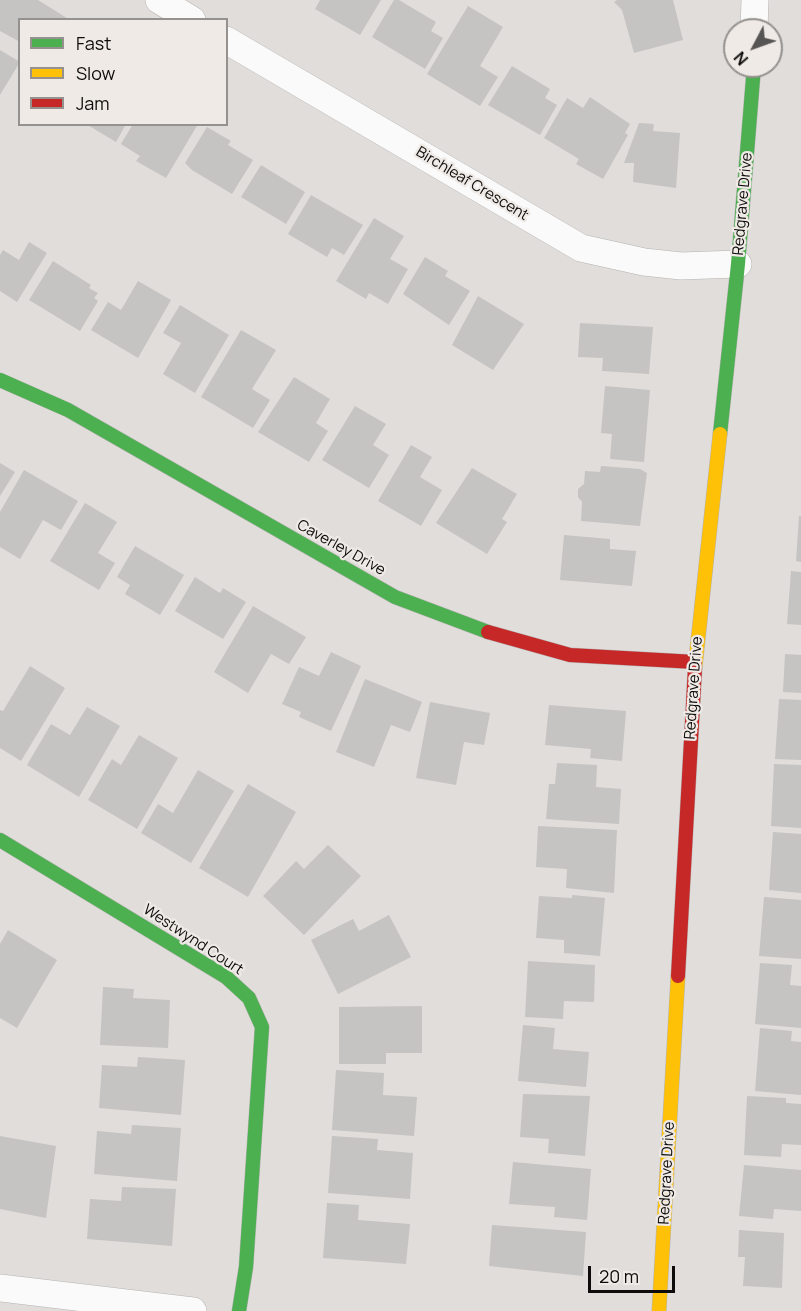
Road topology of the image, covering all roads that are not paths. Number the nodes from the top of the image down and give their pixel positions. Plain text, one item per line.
1 (159, 0) edge
2 (755, 0) edge
3 (189, 18) edge
4 (754, 18) edge
5 (228, 41) edge
6 (754, 78) edge
7 (738, 264) junction
8 (0, 380) edge
9 (695, 662) junction
10 (0, 840) edge
11 (0, 1288) edge
12 (193, 1311) edge
13 (239, 1311) edge
14 (659, 1311) edge

1 - 3 street
2 - 4 street
5 - 7 street, Birchleaf Crescent
6 - 7 street, Redgrave Drive
7 - 9 street, Redgrave Drive
8 - 9 street, Caverley Drive
9 - 14 street, Redgrave Drive
10 - 13 street, Westwynd Court
11 - 12 street

